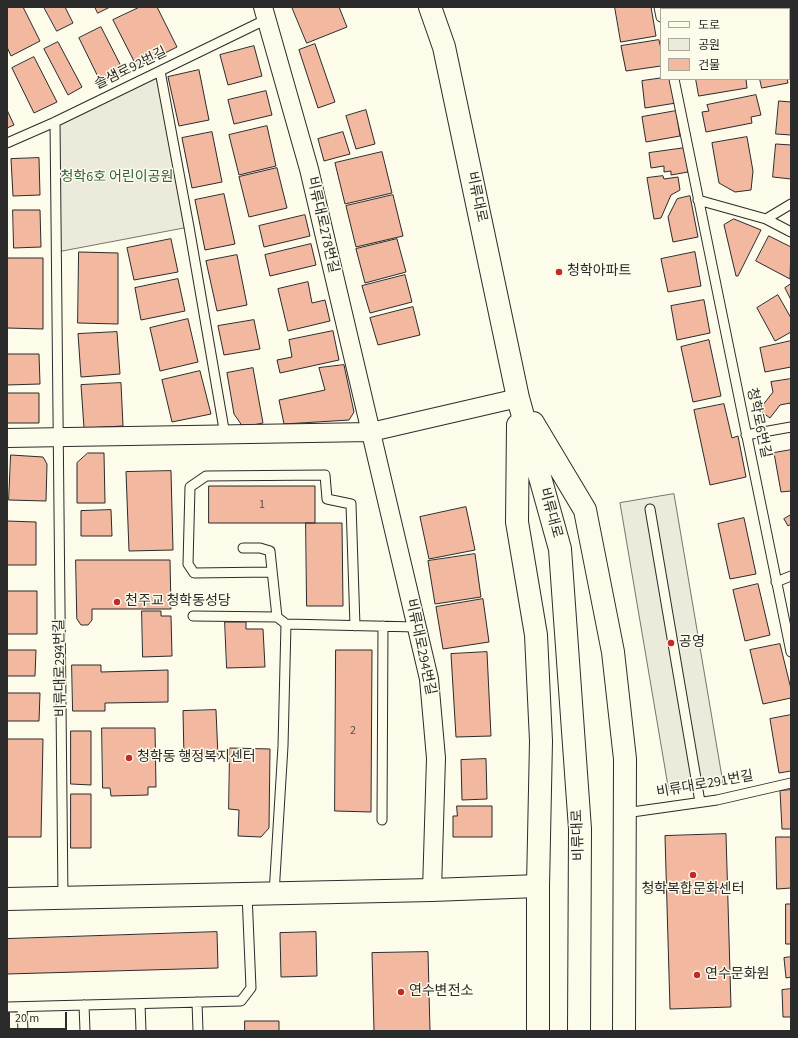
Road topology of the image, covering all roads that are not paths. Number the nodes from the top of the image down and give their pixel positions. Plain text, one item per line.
1 (430, 7) edge
2 (265, 13) edge
3 (160, 71) junction
4 (674, 80) edge
5 (55, 122) junction
6 (7, 143) edge
7 (698, 200) junction
8 (791, 204) edge
9 (766, 219) junction
10 (791, 232) edge
11 (518, 398) junction
12 (791, 427) edge
13 (371, 432) junction
14 (225, 435) junction
15 (746, 435) junction
16 (59, 437) junction
17 (7, 438) edge
18 (650, 509) dead end
19 (243, 548) dead end
20 (272, 572) junction
21 (791, 576) edge
22 (776, 582) junction
23 (193, 616) dead end
24 (277, 617) junction
25 (286, 624) junction
26 (355, 626) junction
27 (383, 626) junction
28 (417, 627) junction
29 (791, 652) edge
30 (791, 783) edge
31 (700, 802) junction
32 (625, 813) junction
33 (382, 820) dead end
34 (538, 886) junction
35 (432, 890) junction
36 (247, 894) junction
37 (274, 894) junction
38 (63, 898) junction
39 (7, 899) edge
40 (196, 1002) junction
41 (140, 1004) junction
42 (84, 1005) junction
43 (22, 1006) junction
44 (7, 1007) edge
45 (23, 1031) edge
46 (85, 1031) edge
47 (141, 1031) edge
48 (198, 1031) edge
49 (538, 1031) edge
50 (579, 1031) edge
51 (624, 1031) edge

1 - 11 main road, 비류대로
2 - 3 lane, 솔샘로92번길
2 - 13 street, 비류대로278번길
3 - 5 lane, 솔샘로92번길
3 - 14 lane
4 - 7 lane, 청학로6번길
5 - 6 lane, 솔샘로92번길
5 - 16 lane
7 - 9 lane
7 - 15 lane, 청학로6번길
8 - 9 lane
9 - 10 lane
11 - 13 street
11 - 32 main road
11 - 34 main road
11 - 50 main road, 비류대로
12 - 15 lane
13 - 14 street
13 - 28 street, 비류대로294번길
14 - 16 street
15 - 22 lane, 청학로6번길
16 - 17 street
16 - 38 lane, 비류대로294번길
18 - 31 lane
19 - 20 lane
20 - 24 lane
20 - 26 lane
21 - 22 lane
22 - 29 lane, 청학로6번길
23 - 24 lane
24 - 25 lane
25 - 26 lane
25 - 37 lane
26 - 27 lane
27 - 28 lane
27 - 33 lane
28 - 35 street, 비류대로294번길
30 - 31 lane, 비류대로291번길
31 - 32 lane, 비류대로291번길
32 - 51 main road
34 - 35 main road
34 - 49 main road
35 - 37 main road
36 - 37 main road
36 - 38 main road
36 - 40 lane
38 - 39 main road
40 - 41 lane
40 - 48 lane
41 - 42 lane
41 - 47 lane
42 - 43 lane
42 - 46 lane
43 - 44 lane
43 - 45 lane

